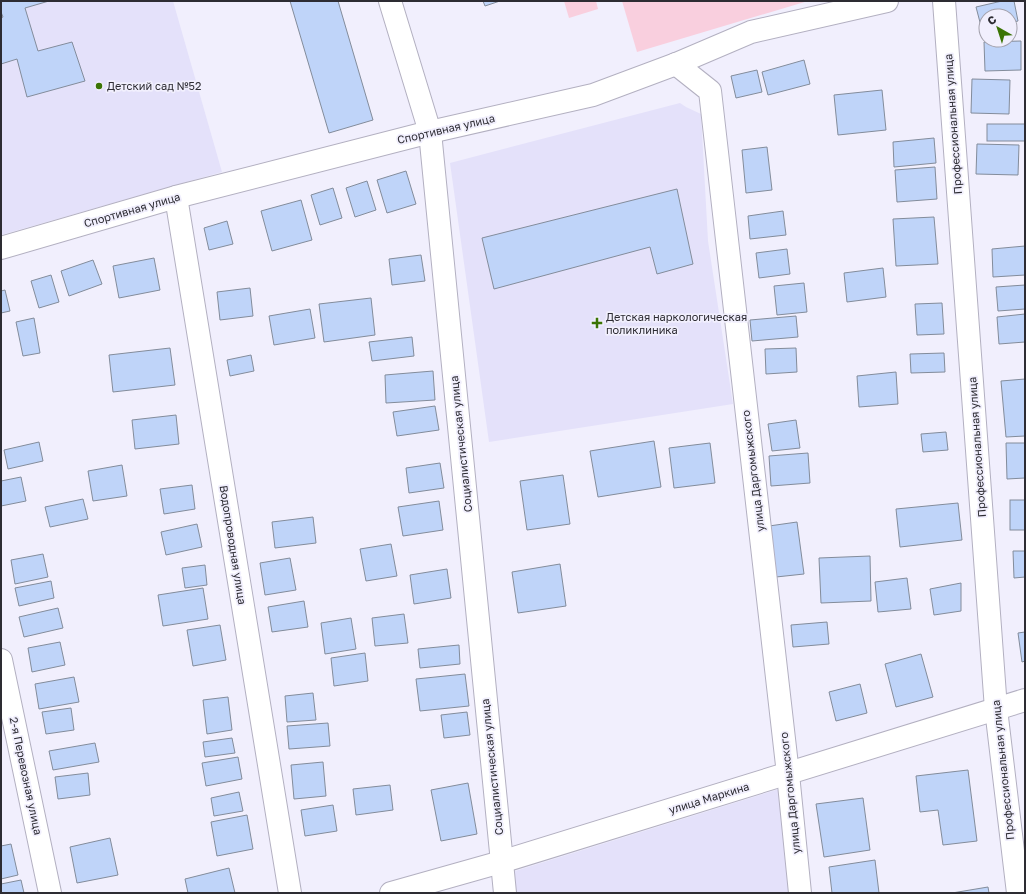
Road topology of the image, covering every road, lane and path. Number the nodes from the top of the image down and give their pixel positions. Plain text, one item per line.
1 (390, 1) edge
2 (887, 1) edge
3 (944, 1) edge
4 (676, 64) junction
5 (430, 132) junction
6 (176, 197) junction
7 (1, 248) edge
8 (1, 660) edge
9 (1025, 700) edge
10 (996, 708) junction
11 (788, 774) junction
12 (501, 862) junction
13 (50, 893) edge
14 (290, 893) edge
15 (391, 893) edge
16 (505, 893) edge
17 (800, 893) edge
18 (1018, 893) edge

1 - 5 street, Социалистическая улица
2 - 4 street, Спортивная улица
3 - 10 street, Профессиональная улица
4 - 5 street, Спортивная улица
4 - 11 street, улица Даргомыжского
5 - 6 street, Спортивная улица
5 - 12 street, Социалистическая улица
6 - 7 street, Спортивная улица
6 - 14 street, Водопроводная улица
8 - 13 street, 2-я Перевозная улица
9 - 10 street, улица Маркина
10 - 11 street, улица Маркина
10 - 18 street, Профессиональная улица
11 - 12 street, улица Маркина
11 - 17 street, улица Даргомыжского
12 - 15 street, улица Маркина
12 - 16 street, Социалистическая улица

